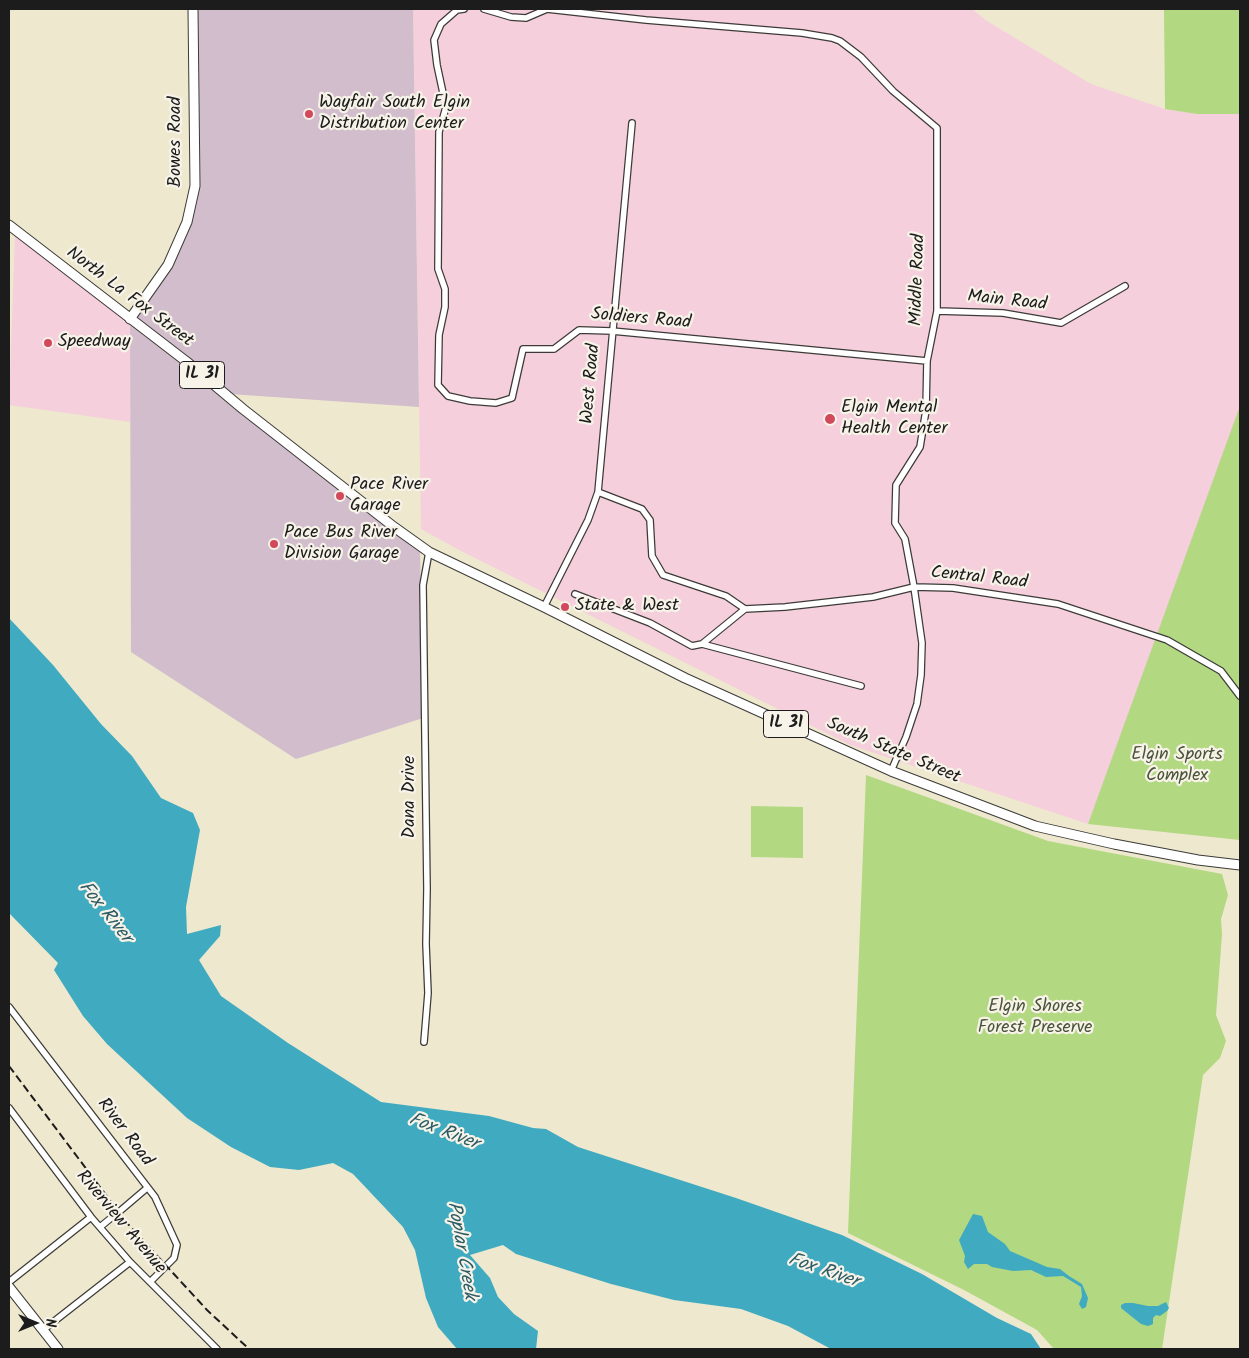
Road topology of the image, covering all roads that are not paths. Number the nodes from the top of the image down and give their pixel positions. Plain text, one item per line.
1 (193, 9) edge
2 (464, 9) edge
3 (484, 9) edge
4 (632, 123) dead end
5 (9, 225) edge
6 (1125, 286) dead end
7 (936, 311) junction
8 (130, 320) junction
9 (612, 331) junction
10 (927, 361) junction
11 (598, 492) junction
12 (394, 527) joint
13 (429, 552) junction
14 (914, 587) junction
15 (575, 594) dead end
16 (544, 607) junction
17 (745, 609) junction
18 (702, 644) junction
19 (861, 686) dead end
20 (1240, 696) edge
21 (891, 771) junction
22 (1240, 865) edge
23 (9, 1008) edge
24 (424, 1042) dead end
25 (9, 1108) edge
26 (148, 1188) junction
27 (91, 1217) junction
28 (100, 1227) junction
29 (130, 1262) junction
30 (9, 1282) edge
31 (150, 1282) junction
32 (9, 1287) edge
33 (43, 1330) junction
34 (58, 1349) edge
35 (217, 1349) edge

1 - 8 main road, Bowes Road
2 - 9 street, Soldiers Road
3 - 7 street, Middle Road
4 - 9 street, West Road
5 - 8 main road, North La Fox Street / IL 31
6 - 7 street, Main Road
7 - 10 street, Middle Road
8 - 12 main road, North La Fox Street / IL 31
9 - 10 street, Soldiers Road
9 - 11 street, West Road
10 - 14 street, Middle Road
11 - 16 street, West Road
11 - 17 street
12 - 13 main road, South State Street / IL 31
13 - 16 main road, South State Street / IL 31
13 - 24 street, Dana Drive
14 - 17 street, Central Road
14 - 20 street, Central Road
14 - 21 street, Middle Road
15 - 18 street
16 - 21 main road, South State Street / IL 31
17 - 18 street
18 - 19 street
21 - 22 main road, South State Street / IL 31
23 - 26 street, River Road
25 - 27 street, Riverview Avenue
26 - 28 street
26 - 31 street, River Road
27 - 28 street, Riverview Avenue
27 - 30 street
28 - 29 street, Riverview Avenue
29 - 31 street, Riverview Avenue
29 - 33 street
31 - 35 street, Riverview Avenue
32 - 33 main road
33 - 34 main road

